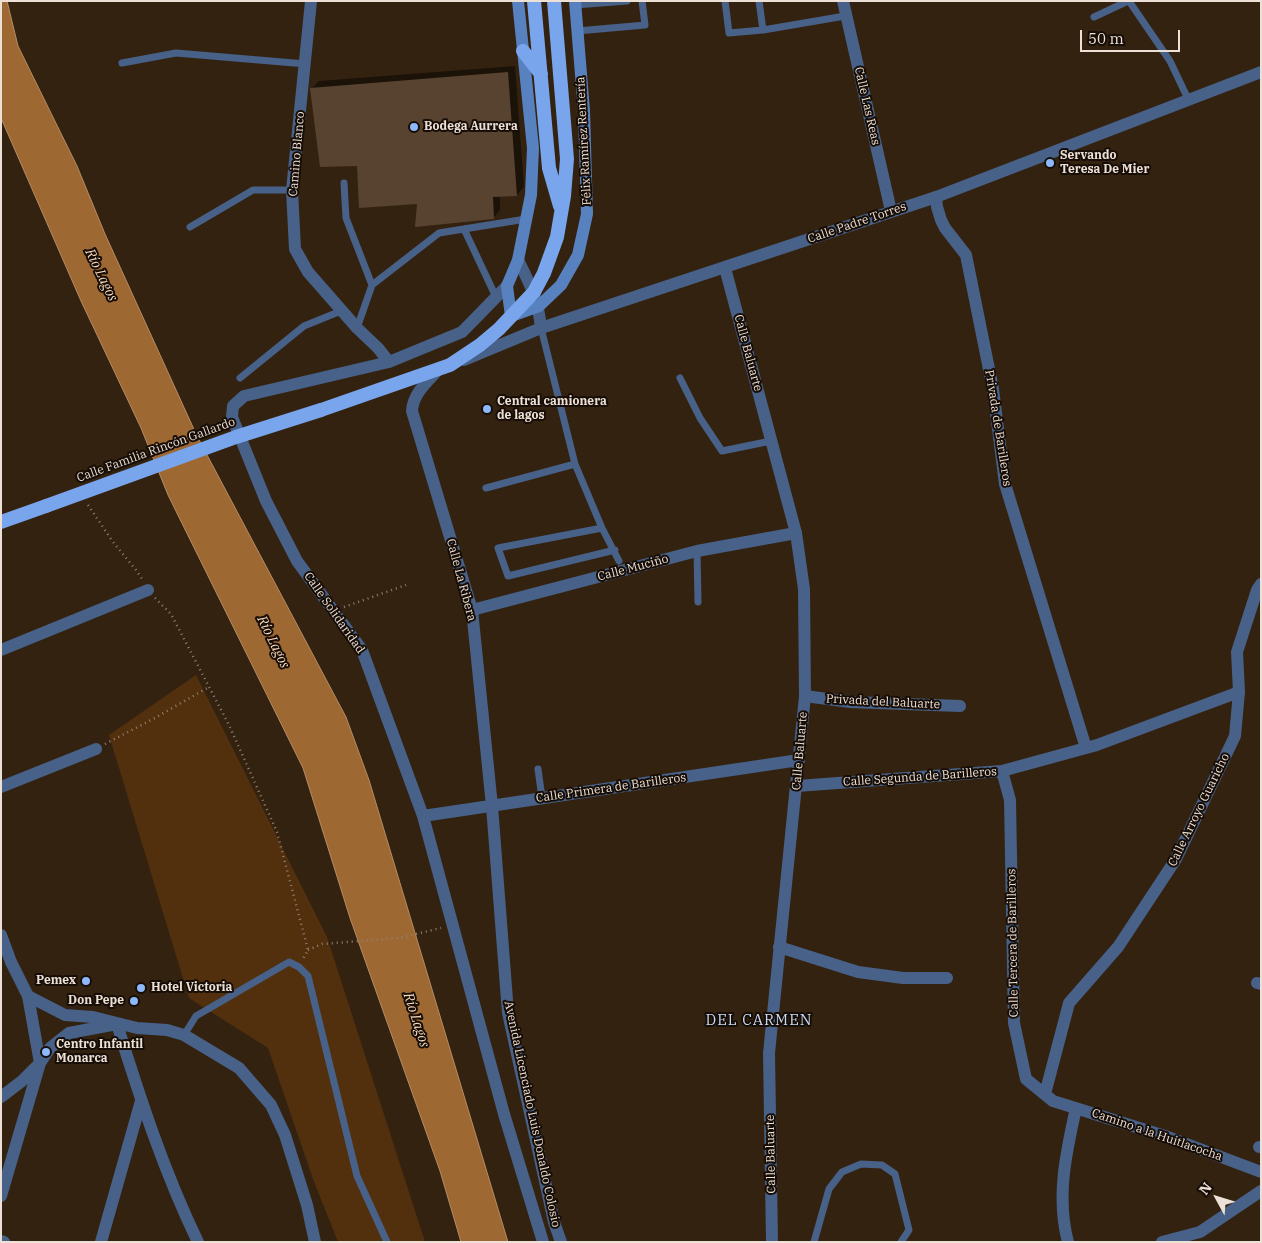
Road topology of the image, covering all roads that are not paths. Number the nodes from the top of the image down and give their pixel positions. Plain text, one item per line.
1 (311, 1) edge
2 (518, 1) edge
3 (534, 1) edge
4 (554, 1) edge
5 (627, 1) edge
6 (642, 1) edge
7 (725, 1) edge
8 (759, 1) edge
9 (843, 1) edge
10 (1128, 1) edge
11 (575, 3) edge
12 (845, 16) junction
13 (1094, 17) dead end
14 (763, 30) junction
15 (577, 31) junction
16 (523, 51) junction
17 (122, 62) dead end
18 (306, 64) junction
19 (1261, 72) edge
20 (541, 75) junction
21 (1189, 101) junction
22 (344, 183) dead end
23 (292, 190) junction
24 (936, 197) junction
25 (561, 211) junction
26 (892, 211) junction
27 (526, 220) junction
28 (190, 227) dead end
29 (464, 229) junction
30 (518, 260) junction
31 (725, 268) junction
32 (372, 285) junction
33 (507, 286) junction
34 (534, 292) junction
35 (496, 297) junction
36 (539, 306) junction
37 (341, 310) junction
38 (511, 316) junction
39 (357, 328) junction
40 (541, 328) junction
41 (388, 362) junction
42 (445, 367) junction
43 (240, 378) dead end
44 (680, 378) dead end
45 (771, 441) junction
46 (575, 464) junction
47 (486, 488) dead end
48 (1, 522) edge
49 (602, 528) junction
50 (796, 533) junction
51 (615, 550) junction
52 (697, 551) junction
53 (619, 561) dead end
54 (1261, 584) edge
55 (148, 590) road end
56 (698, 602) dead end
57 (472, 610) junction
58 (1, 650) edge
59 (1239, 692) junction
60 (805, 696) junction
61 (960, 706) dead end
62 (1086, 748) junction
63 (96, 749) road end
64 (799, 760) junction
65 (538, 769) dead end
66 (1002, 771) junction
67 (797, 786) junction
68 (1, 787) edge
69 (542, 798) junction
70 (492, 806) junction
71 (422, 816) junction
72 (1, 935) edge
73 (779, 947) junction
74 (947, 978) dead end
75 (28, 996) junction
76 (117, 1024) junction
77 (184, 1034) junction
78 (40, 1063) junction
79 (1, 1097) edge
80 (1049, 1098) junction
81 (141, 1102) junction
82 (1076, 1108) junction
83 (1261, 1172) edge
84 (1261, 1191) edge
85 (1, 1196) edge
86 (101, 1242) edge
87 (198, 1242) edge
88 (315, 1242) edge
89 (388, 1242) edge
90 (542, 1242) edge
91 (560, 1242) edge
92 (772, 1242) edge
93 (814, 1242) edge
94 (901, 1242) edge
95 (1068, 1242) edge
96 (1162, 1242) edge

1 - 18 street, Camino Blanco
2 - 16 main road
3 - 20 highway
4 - 25 highway, Calle Familia Rincón Gallardo
5 - 11 lane
6 - 15 lane
7 - 14 lane
8 - 14 lane
9 - 12 street, Calle Las Reas
10 - 13 lane
10 - 21 lane
11 - 15 main road, Félix Ramírez Rentería
12 - 14 lane
12 - 26 street, Calle Las Reas
15 - 36 main road, Félix Ramírez Rentería
16 - 20 highway
16 - 27 main road
17 - 18 lane
18 - 23 street, Camino Blanco
19 - 21 street, Calle Padre Torres
20 - 25 highway
21 - 24 street, Calle Padre Torres
22 - 32 lane
23 - 28 lane
23 - 37 street, Camino Blanco
24 - 26 street, Calle Padre Torres
24 - 62 street, Privada de Barilleros
25 - 34 highway, Calle Familia Rincón Gallardo
26 - 31 street, Calle Padre Torres
27 - 29 lane
27 - 30 main road
29 - 32 lane
29 - 35 lane
30 - 33 main road
30 - 34 street
31 - 40 street, Calle Padre Torres
31 - 45 street, Calle Baluarte
32 - 39 lane
33 - 35 street
33 - 38 main road
34 - 36 street
34 - 38 highway, Calle Familia Rincón Gallardo
35 - 41 street
36 - 38 main road, Félix Ramírez Rentería
36 - 40 street
37 - 39 street, Camino Blanco
37 - 43 lane
38 - 42 highway, Calle Familia Rincón Gallardo
39 - 41 street, Camino Blanco
40 - 42 street, Calle Padre Torres
40 - 46 lane
41 - 71 street, Calle Solidaridad
42 - 48 highway, Calle Familia Rincón Gallardo, bridge
42 - 57 street, Calle La Ribera
44 - 45 lane
45 - 50 street, Calle Baluarte
46 - 47 lane
46 - 49 lane
49 - 51 lane
49 - 51 lane
50 - 52 street, Calle Muciño
50 - 60 street, Calle Baluarte
51 - 53 lane
52 - 56 lane
52 - 57 street, Calle Muciño
54 - 59 street, Calle Arroyo Guaricho
55 - 58 street
57 - 70 street, Calle La Ribera
59 - 62 street, Calle Segunda de Barilleros
59 - 80 street, Calle Arroyo Guaricho
60 - 61 street, Privada del Baluarte
60 - 64 street, Calle Baluarte
62 - 66 street, Calle Segunda de Barilleros
63 - 68 street
64 - 67 street, Calle Baluarte
64 - 69 street, Calle Primera de Barilleros
65 - 69 lane
66 - 67 street, Calle Segunda de Barilleros
66 - 80 street, Calle Tercera de Barilleros
67 - 73 street, Calle Baluarte
69 - 70 street, Calle Primera de Barilleros
70 - 71 street, Calle Primera de Barilleros
70 - 91 street, Avenida Licenciado Luis Donaldo Colosio
71 - 90 street, Avenida Licenciado Luis Donaldo Colosio
72 - 75 street
73 - 74 street
73 - 92 street, Calle Baluarte
75 - 76 street
75 - 78 street
76 - 77 street
76 - 78 street
76 - 81 street
77 - 88 street
77 - 89 lane
78 - 79 street
78 - 85 street
80 - 82 street, Camino a la Huitlacocha
81 - 86 street
81 - 87 street
82 - 83 street, Camino a la Huitlacocha
82 - 95 street
84 - 96 street
93 - 94 lane

